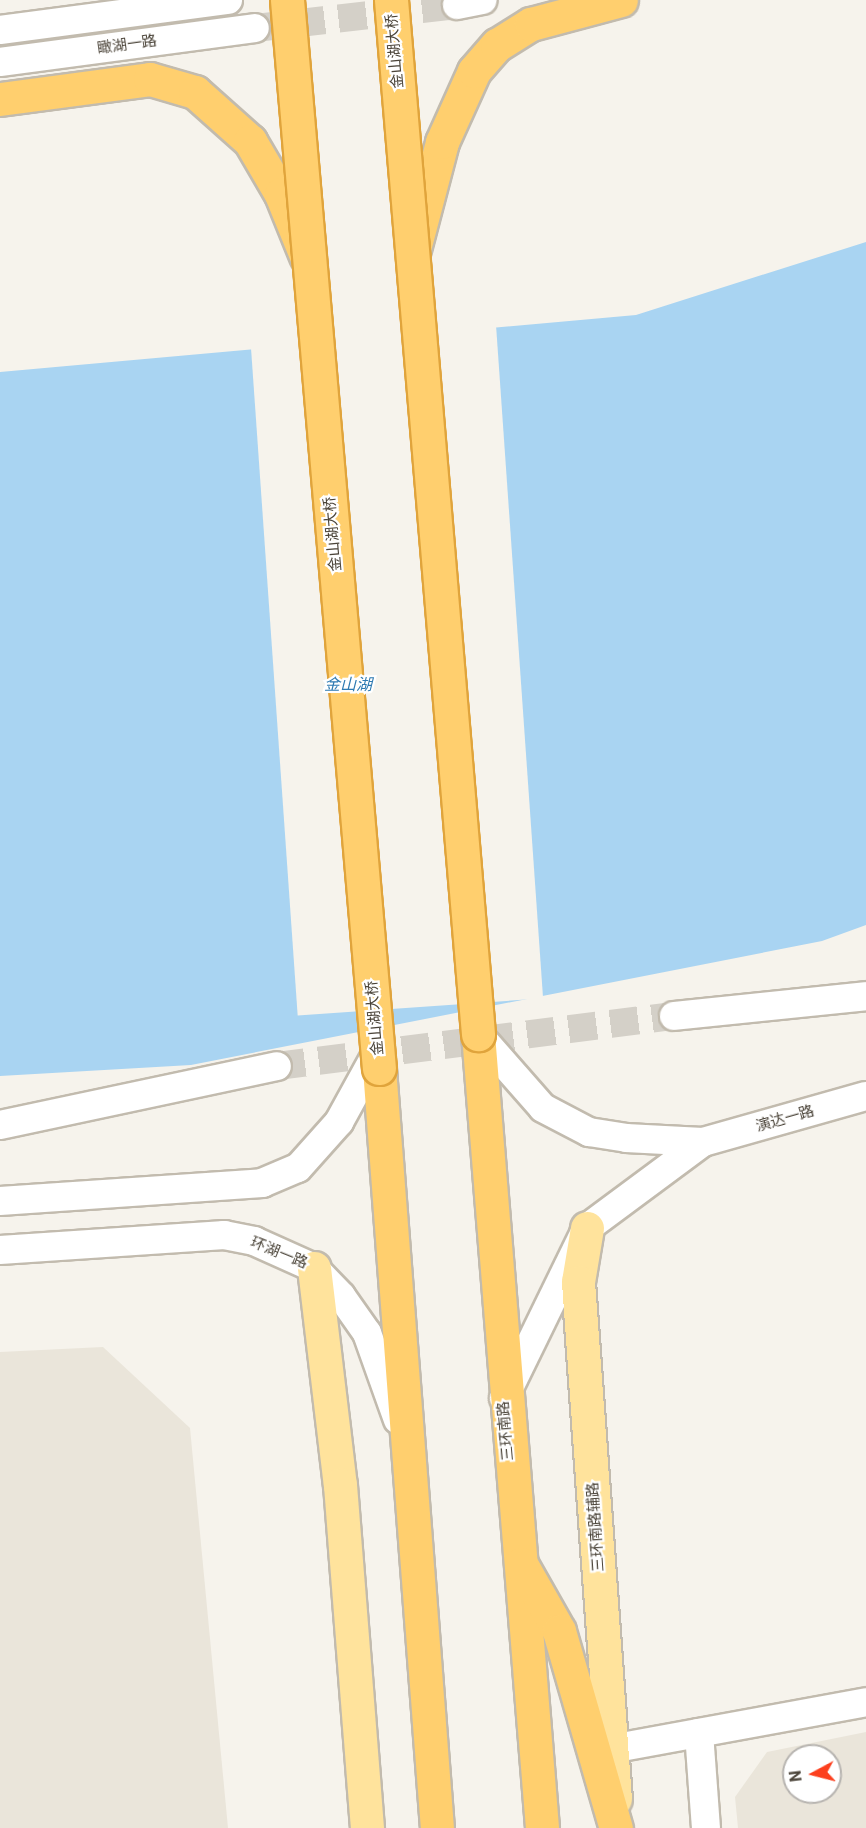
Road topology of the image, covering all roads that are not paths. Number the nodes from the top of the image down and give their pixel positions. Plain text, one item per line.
1 (228, 0) edge
2 (287, 0) edge
3 (391, 0) edge
4 (621, 0) edge
5 (255, 28) tunnel mouth
6 (0, 30) edge
7 (0, 62) edge
8 (0, 99) edge
9 (412, 254) junction
10 (310, 267) junction
11 (866, 996) edge
12 (674, 1016) tunnel mouth
13 (478, 1034) junction
14 (378, 1059) junction
15 (278, 1066) tunnel mouth
16 (866, 1095) edge
17 (0, 1125) edge
18 (703, 1142) junction
19 (0, 1201) edge
20 (587, 1227) junction
21 (0, 1250) edge
22 (314, 1268) junction
23 (504, 1400) junction
24 (407, 1451) junction
25 (518, 1560) junction
26 (866, 1702) edge
27 (699, 1733) junction
28 (611, 1749) junction
29 (367, 1828) edge
30 (437, 1828) edge
31 (542, 1828) edge
32 (616, 1828) edge
33 (706, 1828) edge

1 - 6 street, 瞰湖一路
2 - 10 highway, 金山湖大桥, bridge
3 - 9 highway, 金山湖大桥, bridge
4 - 9 highway
5 - 7 street, 瞰湖一路
8 - 10 highway
9 - 13 highway, 金山湖大桥, bridge
10 - 14 highway, 金山湖大桥, bridge
11 - 12 street
13 - 18 street
13 - 23 highway, 三环南路
14 - 19 street
14 - 24 highway
15 - 17 street
16 - 18 street, 演达一路
18 - 20 street
20 - 23 street
20 - 28 main road, 三环南路辅路
21 - 22 street, 环湖一路
22 - 24 street, 环湖一路
22 - 29 main road
23 - 25 highway, 三环南路
24 - 30 highway
25 - 31 highway, 三环南路
25 - 32 highway
26 - 27 street
27 - 28 street
27 - 33 street
28 - 32 main road, 三环南路辅路

